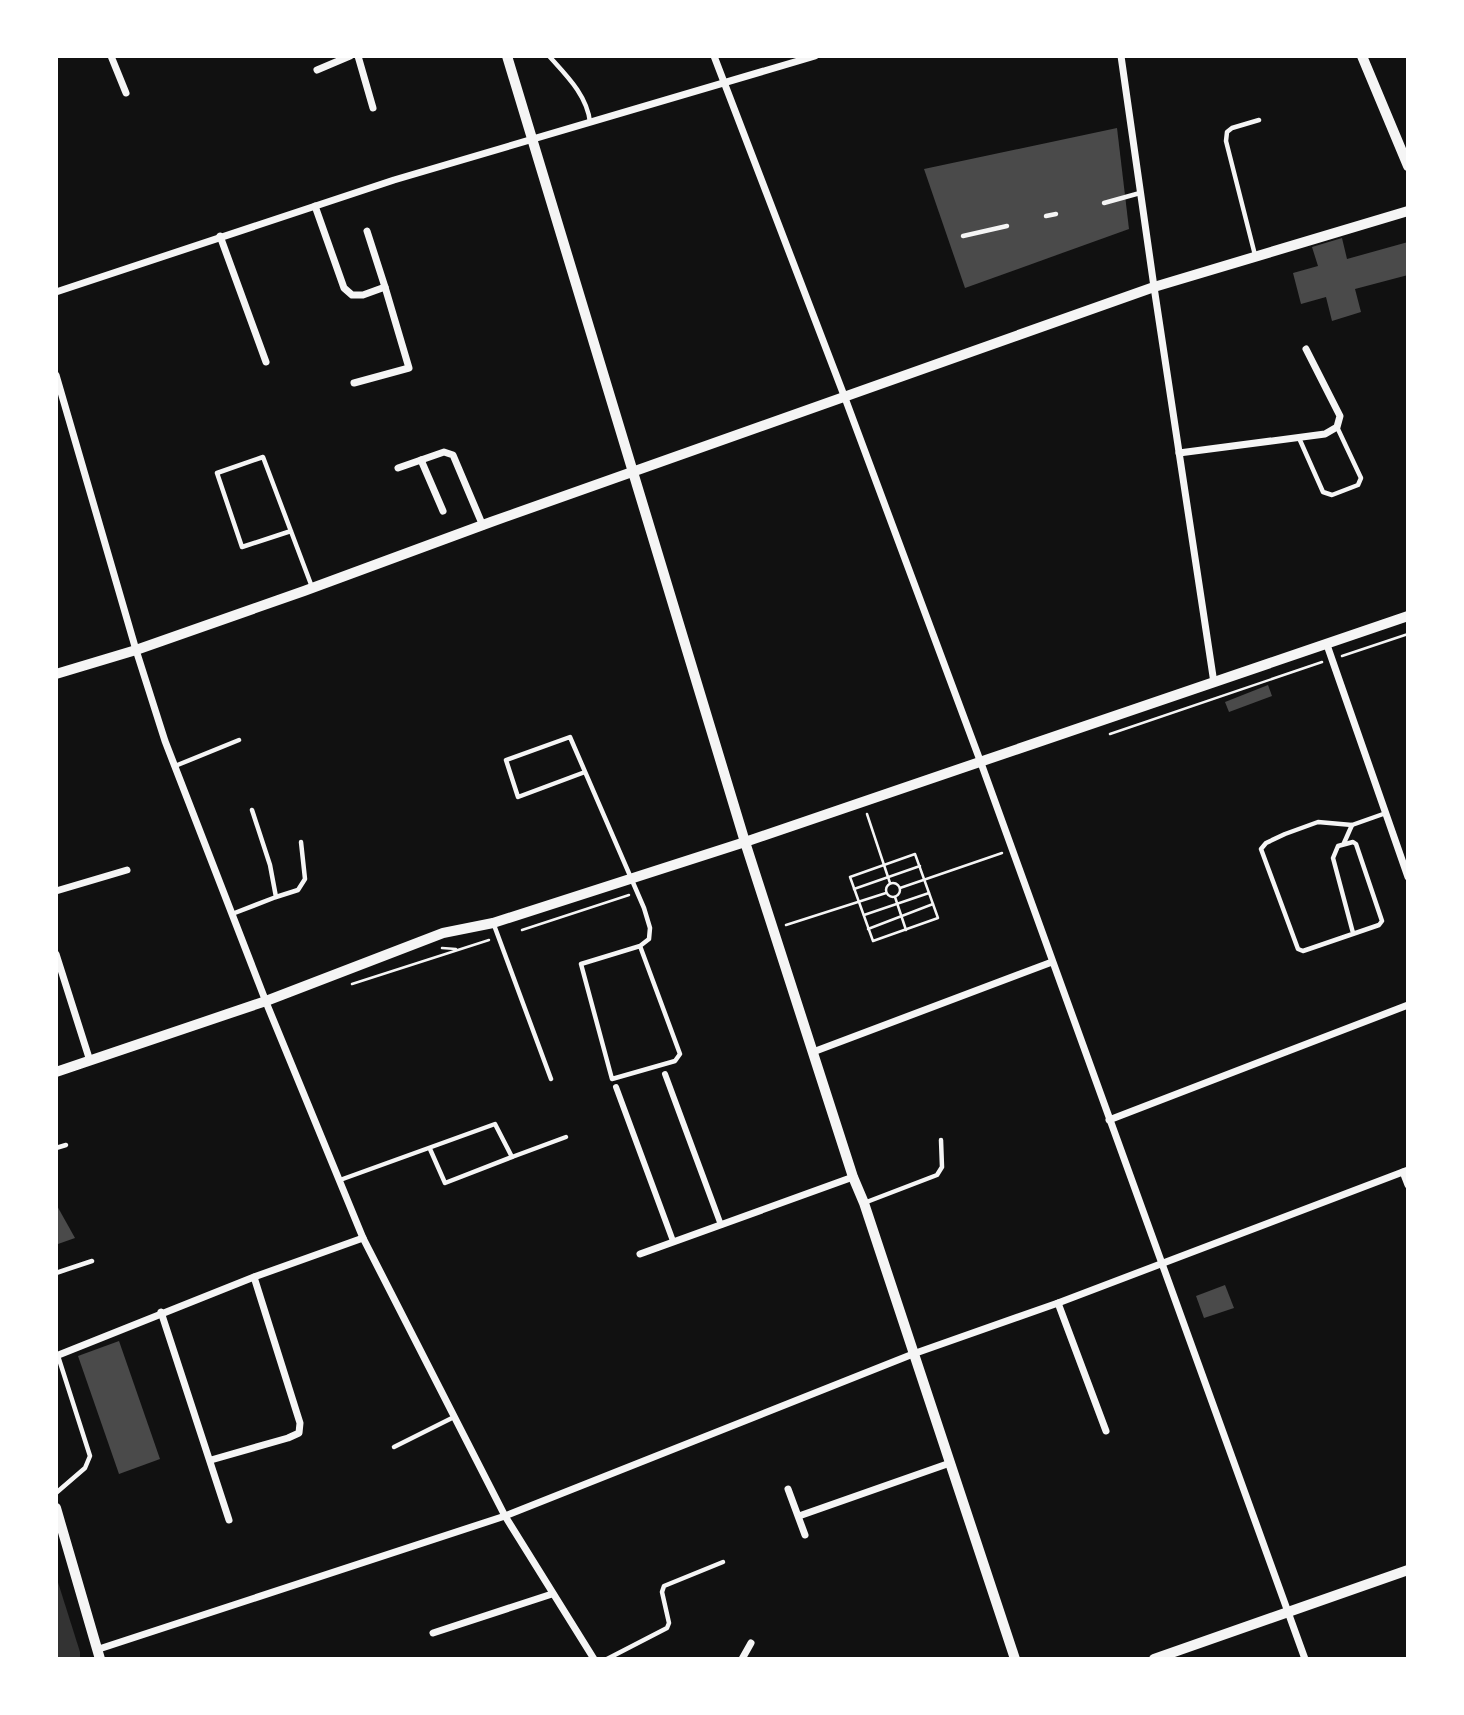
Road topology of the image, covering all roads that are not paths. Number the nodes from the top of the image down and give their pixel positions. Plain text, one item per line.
1 (111, 56) edge
2 (350, 56) edge
3 (358, 56) edge
4 (507, 56) edge
5 (549, 56) edge
6 (715, 56) edge
7 (815, 56) edge
8 (1121, 56) edge
9 (1362, 56) edge
10 (317, 70) dead end
11 (725, 85) junction
12 (125, 93) dead end
13 (373, 108) dead end
14 (1259, 120) dead end
15 (590, 123) junction
16 (533, 139) junction
17 (1408, 166) edge
18 (1140, 193) junction
19 (1104, 203) dead end
20 (315, 206) junction
21 (1408, 211) edge
22 (1056, 214) dead end
23 (1046, 216) dead end
24 (1007, 226) dead end
25 (367, 231) dead end
26 (220, 236) junction
27 (963, 236) dead end
28 (1255, 256) junction
29 (385, 287) junction
30 (1154, 287) junction
31 (56, 292) edge
32 (1306, 349) dead end
33 (266, 362) dead end
34 (56, 375) edge
35 (354, 383) dead end
36 (845, 398) junction
37 (1337, 427) junction
38 (1298, 438) junction
39 (1179, 453) junction
40 (421, 460) junction
41 (398, 468) dead end
42 (634, 472) junction
43 (443, 511) dead end
44 (483, 526) junction
45 (291, 531) junction
46 (312, 588) junction
47 (1408, 616) edge
48 (1327, 645) junction
49 (135, 650) junction
50 (56, 674) edge
51 (1214, 683) junction
52 (239, 740) dead end
53 (981, 763) junction
54 (175, 765) junction
55 (586, 772) junction
56 (252, 810) dead end
57 (1386, 813) junction
58 (1352, 825) junction
59 (301, 842) dead end
60 (745, 842) junction
61 (1344, 843) junction
62 (127, 870) dead end
63 (1408, 877) edge
64 (631, 878) junction
65 (56, 891) edge
66 (276, 897) junction
67 (232, 914) junction
68 (494, 923) junction
69 (1353, 933) junction
70 (640, 946) junction
71 (56, 954) edge
72 (1052, 962) junction
73 (266, 1001) junction
74 (1408, 1005) edge
75 (813, 1052) junction
76 (90, 1061) junction
77 (56, 1072) edge
78 (665, 1074) dead end
79 (551, 1079) dead end
80 (616, 1087) dead end
81 (1109, 1120) junction
82 (566, 1138) dead end
83 (941, 1140) dead end
84 (66, 1145) dead end
85 (56, 1148) edge
86 (430, 1149) junction
87 (512, 1157) junction
88 (1406, 1171) edge
89 (853, 1177) junction
90 (340, 1180) junction
91 (1408, 1185) edge
92 (864, 1203) junction
93 (721, 1225) junction
94 (363, 1238) junction
95 (673, 1241) junction
96 (640, 1254) dead end
97 (92, 1261) dead end
98 (1162, 1264) junction
99 (56, 1273) edge
100 (254, 1277) junction
101 (1058, 1303) junction
102 (161, 1312) junction
103 (913, 1354) junction
104 (57, 1356) edge
105 (454, 1417) junction
106 (1106, 1431) dead end
107 (394, 1447) dead end
108 (211, 1460) junction
109 (950, 1463) junction
110 (788, 1489) dead end
111 (56, 1493) edge
112 (56, 1508) edge
113 (505, 1516) junction
114 (799, 1516) junction
115 (229, 1520) dead end
116 (805, 1535) dead end
117 (723, 1562) dead end
118 (1408, 1570) edge
119 (552, 1594) junction
120 (1287, 1611) junction
121 (433, 1633) dead end
122 (751, 1643) dead end
123 (99, 1654) edge
124 (594, 1659) edge
125 (607, 1659) edge
126 (742, 1659) edge
127 (1015, 1659) edge
128 (1154, 1659) edge
129 (1305, 1659) edge

1 - 12 street
2 - 10 street
3 - 13 street
4 - 16 street
5 - 15 lane
6 - 11 street
7 - 11 street
8 - 18 street
9 - 17 street
11 - 15 street
11 - 36 street
14 - 28 lane
15 - 16 street
16 - 20 street
16 - 42 street
18 - 19 lane
18 - 30 street
20 - 26 street
20 - 29 street
21 - 28 street
22 - 23 lane
24 - 27 lane
25 - 29 street
26 - 31 street
26 - 33 street
28 - 30 street
29 - 35 street
30 - 36 street
30 - 39 street
32 - 37 street
34 - 49 street
36 - 42 street
36 - 53 street
37 - 38 street
37 - 38 lane
38 - 39 street
39 - 51 street
40 - 41 street
40 - 43 street
40 - 44 street
42 - 44 street
42 - 60 street
44 - 46 street
45 - 45 lane
45 - 46 lane
46 - 49 street
47 - 48 main road
48 - 51 main road
48 - 57 street
49 - 50 street
49 - 54 street
51 - 53 main road
52 - 54 lane
53 - 60 main road
53 - 72 street
54 - 67 street
55 - 55 lane
55 - 64 lane
56 - 66 lane
57 - 58 lane
57 - 63 street
58 - 61 lane
58 - 69 lane
59 - 66 lane
60 - 64 main road
60 - 75 street
61 - 69 lane
61 - 69 lane
62 - 65 street
64 - 68 main road
64 - 70 lane
66 - 67 lane
67 - 73 street
68 - 73 main road
68 - 79 lane
70 - 70 lane
71 - 76 street
72 - 75 street
72 - 81 street
73 - 76 main road
73 - 90 street
74 - 81 street
75 - 89 street
76 - 77 main road
78 - 93 street
80 - 95 street
81 - 98 street
82 - 87 lane
83 - 92 lane
84 - 85 lane
86 - 87 lane
86 - 87 lane
86 - 90 lane
88 - 91 street
88 - 98 street
89 - 92 street
89 - 93 street
90 - 94 street
92 - 103 street
93 - 95 street
94 - 100 street
94 - 105 street
95 - 96 street
97 - 99 lane
98 - 101 street
98 - 120 street
100 - 102 street
100 - 108 street
101 - 103 street
101 - 106 street
102 - 104 street
102 - 108 street
103 - 109 street
103 - 113 street
104 - 111 lane
105 - 107 lane
105 - 113 street
108 - 115 street
109 - 114 street
109 - 127 street
110 - 114 street
112 - 123 main road
113 - 119 street
113 - 123 street
114 - 116 street
117 - 125 lane
118 - 120 street
119 - 121 street
119 - 124 street
120 - 128 street
120 - 129 street
122 - 126 street

